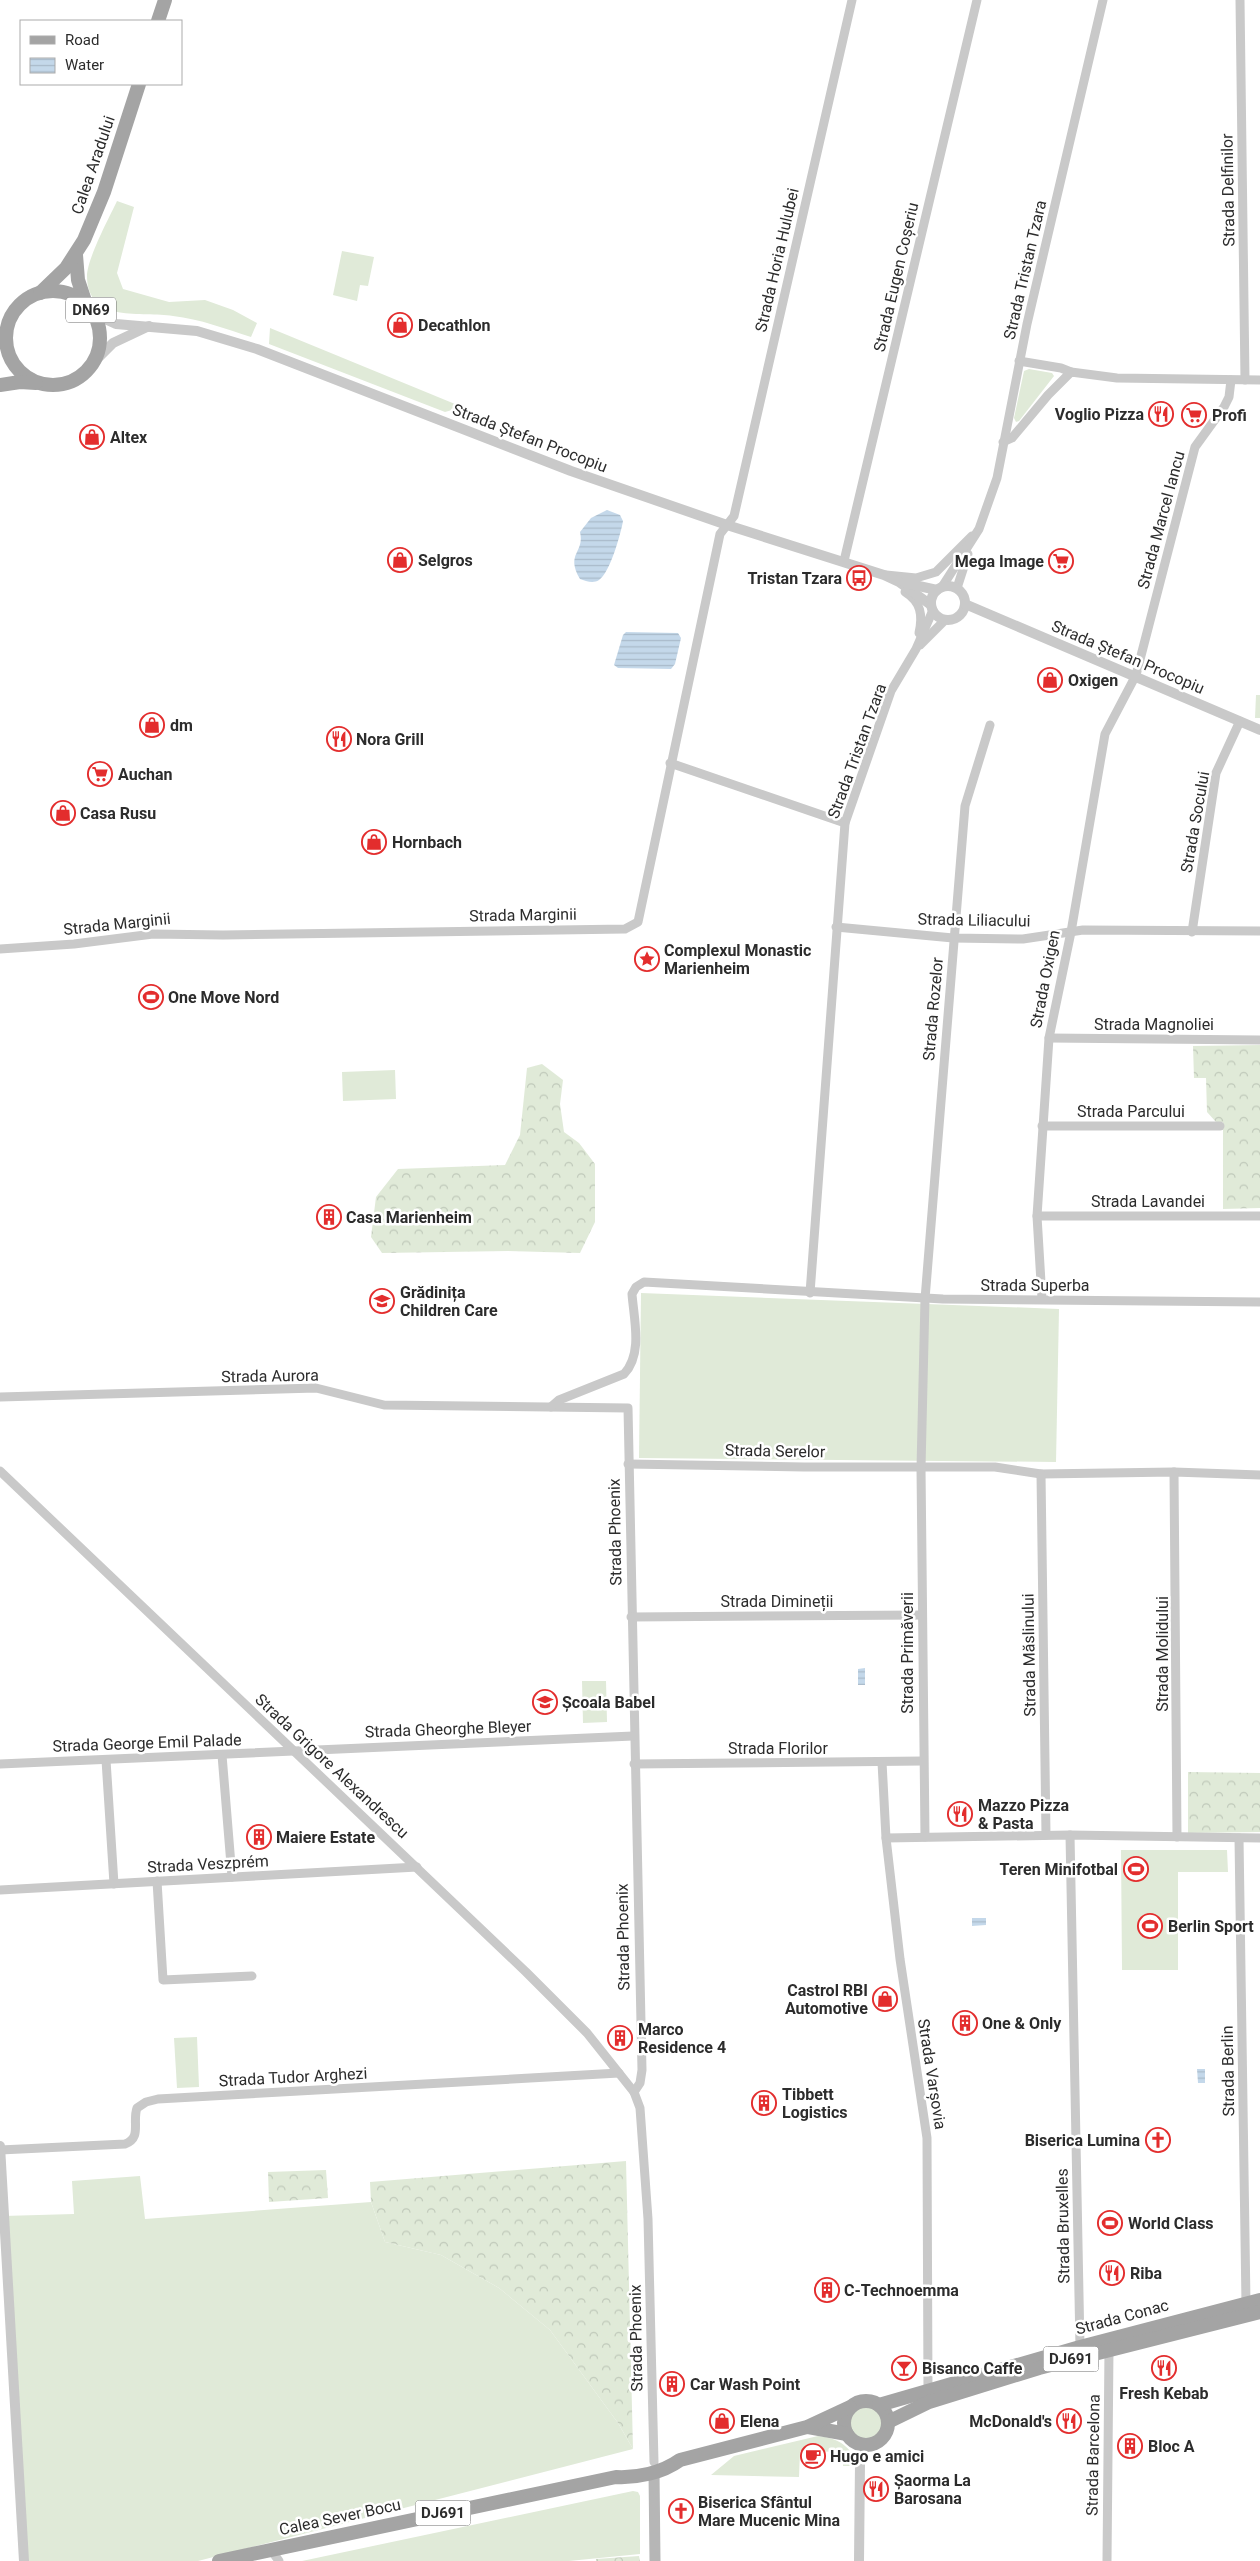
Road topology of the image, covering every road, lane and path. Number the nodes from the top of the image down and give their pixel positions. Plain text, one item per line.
1 (165, 0) edge
2 (852, 0) edge
3 (978, 0) edge
4 (1103, 0) edge
5 (1240, 0) edge
6 (158, 20) edge
7 (139, 85) edge
8 (76, 255) junction
9 (40, 293) junction
10 (90, 309) junction
11 (150, 326) junction
12 (3, 344) edge
13 (1019, 360) junction
14 (95, 361) junction
15 (1071, 372) junction
16 (1231, 380) junction
17 (1245, 380) junction
18 (1260, 380) edge
19 (39, 383) junction
20 (0, 385) edge
21 (1003, 442) junction
22 (727, 525) junction
23 (979, 529) junction
24 (971, 544) junction
25 (844, 561) junction
26 (884, 574) junction
27 (899, 582) junction
28 (939, 588) junction
29 (957, 588) junction
30 (965, 604) junction
31 (932, 608) junction
32 (984, 614) junction
33 (960, 615) junction
34 (945, 620) junction
35 (916, 649) junction
36 (1136, 675) junction
37 (1240, 721) junction
38 (990, 725) dead end
39 (1260, 730) edge
40 (670, 763) junction
41 (845, 823) junction
42 (836, 927) junction
43 (1260, 931) edge
44 (1071, 932) junction
45 (1192, 932) junction
46 (953, 938) junction
47 (0, 950) edge
48 (1049, 1038) junction
49 (1260, 1040) edge
50 (1042, 1126) junction
51 (1220, 1126) dead end
52 (1037, 1216) junction
53 (1260, 1216) edge
54 (810, 1293) junction
55 (1042, 1298) junction
56 (925, 1299) junction
57 (1260, 1302) edge
58 (0, 1397) edge
59 (551, 1407) junction
60 (628, 1408) joint
61 (628, 1464) junction
62 (921, 1468) junction
63 (0, 1471) edge
64 (1174, 1472) junction
65 (1041, 1474) junction
66 (1260, 1475) edge
67 (922, 1615) junction
68 (631, 1617) junction
69 (633, 1736) junction
70 (294, 1751) junction
71 (222, 1755) junction
72 (106, 1760) junction
73 (923, 1761) junction
74 (882, 1762) junction
75 (0, 1764) edge
76 (634, 1764) junction
77 (1046, 1835) junction
78 (1070, 1835) junction
79 (925, 1837) junction
80 (1177, 1837) junction
81 (886, 1838) junction
82 (1240, 1838) junction
83 (1260, 1838) edge
84 (417, 1867) junction
85 (232, 1877) junction
86 (157, 1881) junction
87 (114, 1884) junction
88 (0, 1890) edge
89 (252, 1976) dead end
90 (619, 2073) junction
91 (634, 2092) junction
92 (0, 2146) edge
93 (0, 2150) edge
94 (1260, 2300) edge
95 (1246, 2304) junction
96 (1260, 2312) edge
97 (1080, 2347) junction
98 (1109, 2349) junction
99 (928, 2391) junction
100 (879, 2405) junction
101 (850, 2408) junction
102 (888, 2422) junction
103 (807, 2427) junction
104 (846, 2434) junction
105 (865, 2445) junction
106 (654, 2467) junction
107 (275, 2555) edge
108 (24, 2561) edge
109 (219, 2561) edge
110 (655, 2561) edge
111 (859, 2561) edge
112 (1107, 2561) edge

1 - 6 main road
2 - 22 street, Strada Horia Hulubei
3 - 25 street, Strada Eugen Coșeriu
4 - 13 street, Strada Tristan Tzara
5 - 17 street, Strada Delfinilor
7 - 8 main road, Calea Aradului / DN69
8 - 9 main road, Calea Aradului / DN69
8 - 10 main road, Calea Aradului / DN69
9 - 10 main road, DN69
9 - 12 main road, DN69
10 - 11 street, Strada Ștefan Procopiu
10 - 14 main road, DN69
11 - 14 street
11 - 22 street, Strada Ștefan Procopiu
12 - 19 main road, DN69
13 - 15 street
13 - 21 street, Strada Tristan Tzara
14 - 19 main road
15 - 16 street
15 - 21 street
16 - 17 street
16 - 36 street, Strada Marcel Iancu
17 - 18 street
19 - 20 main road
21 - 23 street, Strada Tristan Tzara
22 - 25 street, Strada Ștefan Procopiu
22 - 40 street, Strada Marginii
23 - 24 street, Strada Tristan Tzara
23 - 26 street
24 - 28 street, Strada Tristan Tzara
24 - 29 street, Strada Tristan Tzara
25 - 26 street, Strada Ștefan Procopiu
26 - 27 street, Strada Ștefan Procopiu
26 - 35 street, Strada Tristan Tzara
27 - 28 street, Strada Ștefan Procopiu
27 - 31 street, Strada Ștefan Procopiu
28 - 29 street
28 - 31 street
29 - 30 street
30 - 32 street, Strada Ștefan Procopiu
30 - 33 street
31 - 34 street
31 - 35 street, Strada Tristan Tzara
32 - 33 street, Strada Ștefan Procopiu
32 - 36 street, Strada Ștefan Procopiu
33 - 34 street
34 - 35 street, Strada Tristan Tzara
35 - 41 street, Strada Tristan Tzara
36 - 37 street, Strada Ștefan Procopiu
36 - 44 street, Strada Oxigen
37 - 39 street, Strada Ștefan Procopiu
37 - 45 street, Strada Socului
38 - 46 street, Strada Rozelor
40 - 41 street
40 - 47 street, Strada Marginii
41 - 42 street, Strada Tristan Tzara
42 - 46 street, Strada Liliacului
42 - 54 street, Strada Tristan Tzara
43 - 45 street, Strada Liliacului
44 - 45 street, Strada Liliacului
44 - 46 street, Strada Liliacului
44 - 48 street, Strada Oxigen
46 - 56 street, Strada Rozelor
48 - 49 street, Strada Magnoliei
48 - 50 street, Strada Oxigen
50 - 51 street, Strada Parcului
50 - 52 street, Strada Oxigen
52 - 53 street, Strada Lavandei
52 - 55 street, Strada Oxigen
54 - 56 street, Strada Superba
54 - 59 street, Strada Superba
55 - 56 street, Strada Superba
55 - 57 street, Strada Superba
56 - 62 street, Strada Rozelor
58 - 59 street, Strada Aurora
59 - 60 street, Strada Aurora
60 - 61 street, Strada Phoenix
61 - 62 street, Strada Serelor
61 - 68 street, Strada Phoenix
62 - 65 street, Strada Serelor
62 - 67 street, Strada Primăverii
63 - 70 street, Strada Grigore Alexandrescu
64 - 65 street, Strada Serelor
64 - 66 street, Strada Serelor
64 - 80 street, Strada Molidului
65 - 77 street, Strada Măslinului
67 - 68 street, Strada Dimineții
67 - 73 street, Strada Primăverii
68 - 69 street, Strada Phoenix
69 - 70 street, Strada Gheorghe Bleyer
69 - 76 street, Strada Phoenix
70 - 71 street, Strada George Emil Palade
70 - 84 street, Strada Grigore Alexandrescu
71 - 72 street, Strada George Emil Palade
71 - 85 street
72 - 75 street, Strada George Emil Palade
72 - 87 street
73 - 74 street, Strada Florilor
73 - 79 street, Strada Primăverii
74 - 76 street, Strada Florilor
74 - 81 street, Strada Varșovia
76 - 91 street, Strada Phoenix
77 - 78 street
77 - 79 street
78 - 80 street
78 - 97 street, Strada Bruxelles
79 - 81 street
80 - 82 street
81 - 99 street, Strada Varșovia
82 - 83 street
82 - 95 street, Strada Berlin
84 - 85 street, Strada Veszprém
84 - 90 street, Strada Grigore Alexandrescu
85 - 86 street, Strada Veszprém
86 - 87 street, Strada Veszprém
86 - 89 street
87 - 88 street, Strada Veszprém
90 - 91 street, Strada Grigore Alexandrescu
90 - 93 street, Strada Tudor Arghezi
91 - 106 street, Strada Phoenix
92 - 93 street
93 - 108 street
94 - 95 main road, Strada Conac / DJ691
95 - 97 main road, Strada Conac / DJ691
96 - 98 main road, Strada Conac / DJ691
97 - 99 main road, Strada Conac / DJ691
98 - 102 main road, Strada Conac / DJ691
98 - 112 street, Strada Barcelona
99 - 100 main road, Strada Conac / DJ691
100 - 101 main road, DJ691
100 - 102 main road
101 - 103 main road, DJ691
101 - 104 main road
102 - 105 main road
103 - 104 main road, DJ691
103 - 106 main road, DJ691
104 - 105 main road, DJ691
105 - 111 street
106 - 107 main road, Calea Sever Bocu / DJ691
106 - 110 main road
107 - 109 main road, Calea Sever Bocu / DJ691

